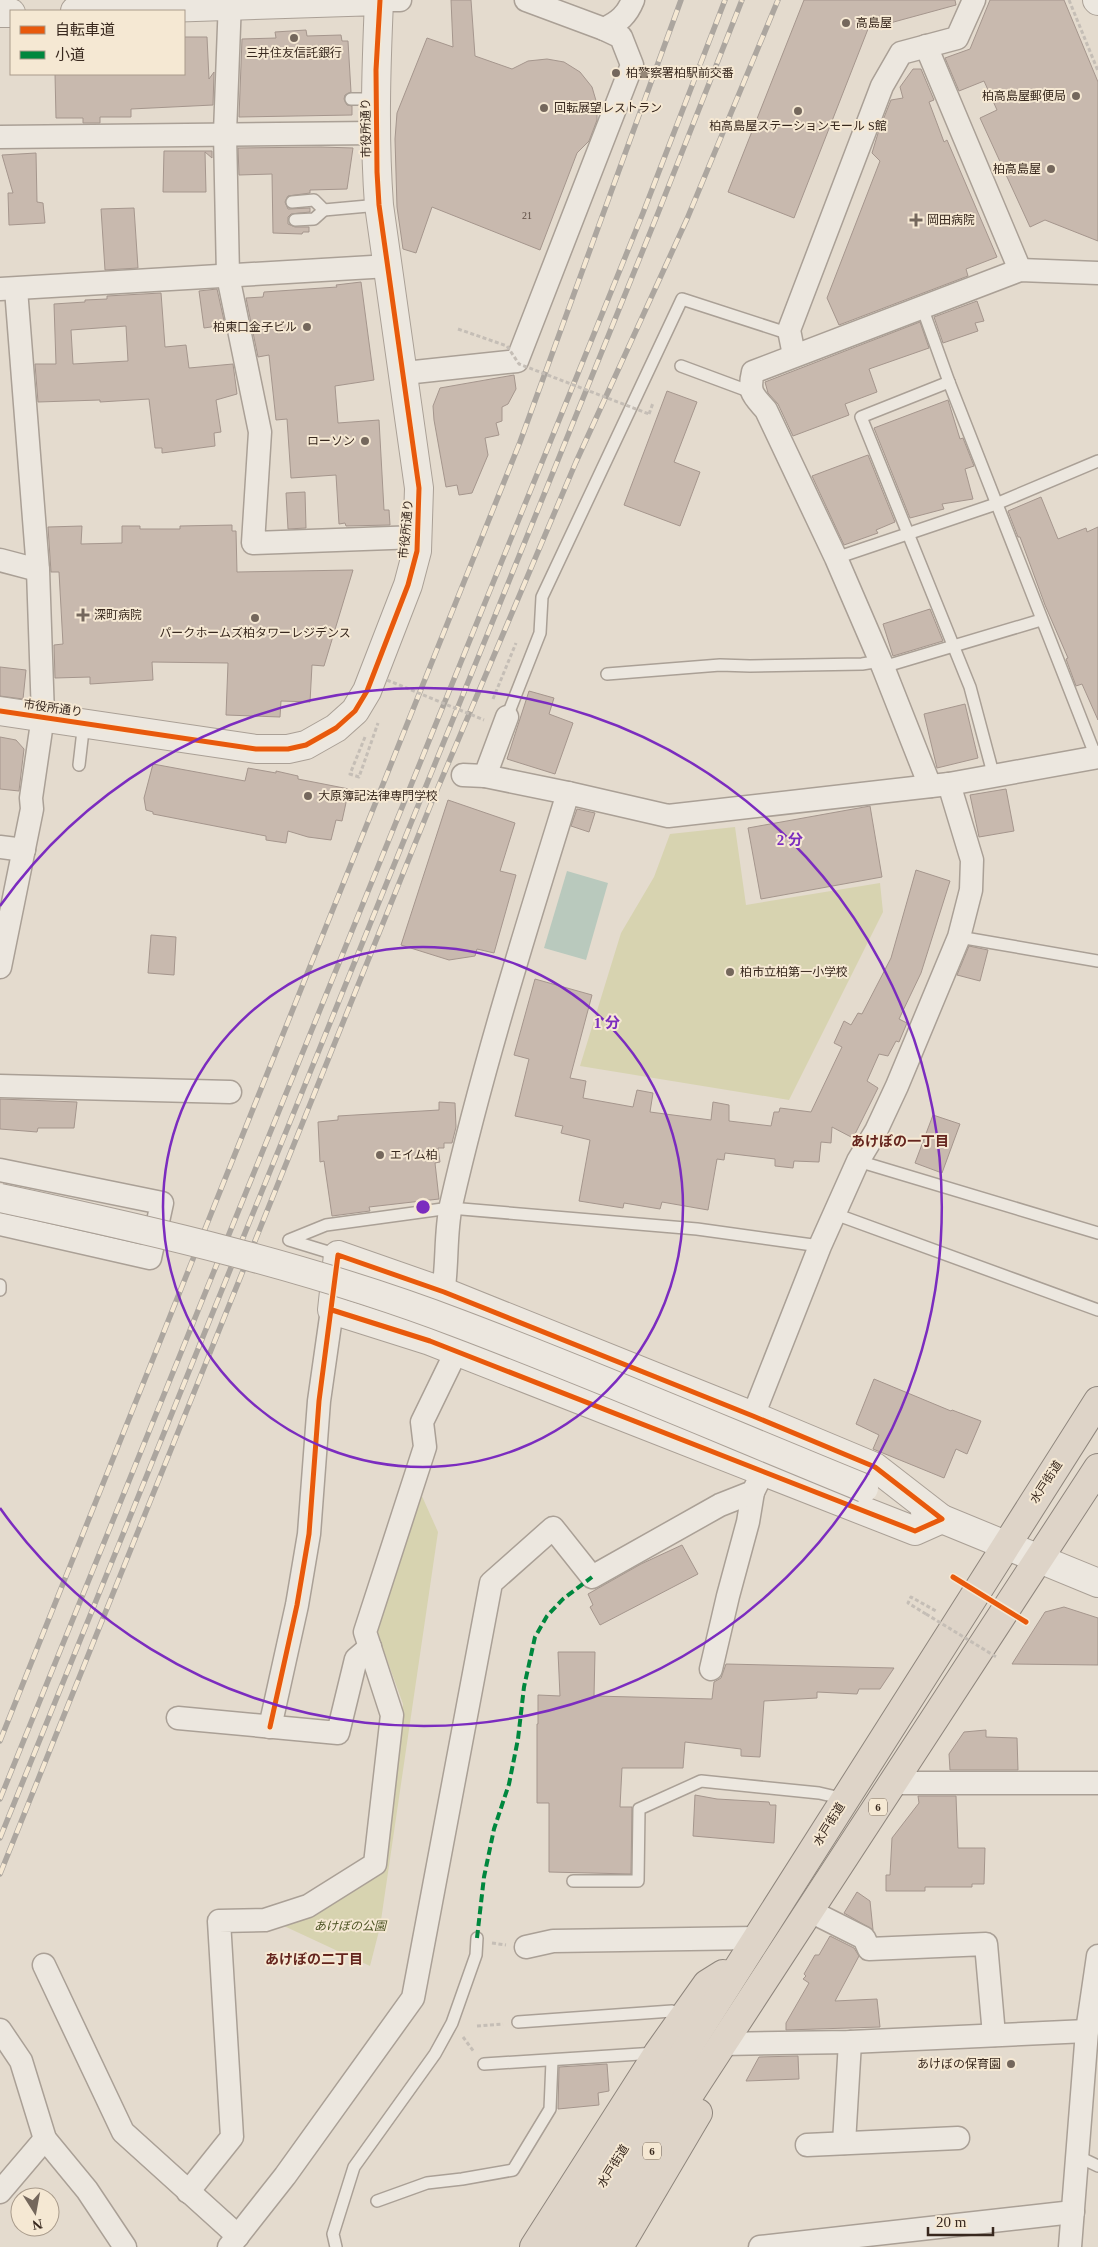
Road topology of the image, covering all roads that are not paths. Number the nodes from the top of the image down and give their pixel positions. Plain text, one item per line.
1 (386, 0) edge
2 (526, 0) edge
3 (633, 0) edge
4 (974, 0) edge
5 (230, 3) edge
6 (94, 10) edge
7 (604, 29) junction
8 (926, 46) junction
9 (375, 133) junction
10 (226, 134) junction
11 (0, 137) edge
12 (292, 202) dead end
13 (379, 205) junction
14 (324, 210) junction
15 (295, 220) dead end
16 (389, 266) junction
17 (1020, 270) junction
18 (1098, 273) edge
19 (228, 276) junction
20 (8, 289) edge
21 (922, 307) junction
22 (792, 345) junction
23 (681, 366) dead end
24 (405, 373) junction
25 (949, 382) junction
26 (751, 392) junction
27 (1098, 461) edge
28 (996, 504) junction
29 (907, 534) junction
30 (418, 537) junction
31 (836, 558) junction
32 (0, 560) edge
33 (38, 570) junction
34 (1042, 620) junction
35 (953, 646) junction
36 (882, 664) junction
37 (607, 674) dead end
38 (0, 711) edge
39 (43, 716) junction
40 (507, 717) joint
41 (84, 722) junction
42 (1097, 757) edge
43 (79, 765) dead end
44 (463, 775) dead end
45 (485, 776) junction
46 (994, 776) junction
47 (939, 785) junction
48 (568, 792) junction
49 (0, 847) edge
50 (24, 850) junction
51 (959, 937) junction
52 (1098, 960) edge
53 (0, 967) edge
54 (0, 1086) edge
55 (230, 1092) dead end
56 (858, 1162) junction
57 (0, 1170) edge
58 (0, 1198) edge
59 (450, 1208) junction
60 (835, 1214) junction
61 (0, 1224) edge
62 (1098, 1233) edge
63 (820, 1246) junction
64 (338, 1255) junction
65 (0, 1285) edge
66 (0, 1290) edge
67 (444, 1292) junction
68 (332, 1310) junction
69 (1098, 1310) edge
70 (430, 1342) junction
71 (456, 1352) junction
72 (1098, 1401) edge
73 (753, 1416) junction
74 (1098, 1468) edge
75 (758, 1482) junction
76 (942, 1519) junction
77 (1007, 1544) junction
78 (1040, 1559) junction
79 (1098, 1583) edge
80 (370, 1647) junction
81 (711, 1669) dead end
82 (178, 1718) dead end
83 (270, 1726) junction
84 (894, 1783) junction
85 (1098, 1783) edge
86 (845, 1799) junction
87 (573, 1881) dead end
88 (810, 1912) junction
89 (758, 1938) junction
90 (476, 1940) road end
91 (526, 1946) road end
92 (1098, 1956) edge
93 (742, 1963) junction
94 (44, 1965) dead end
95 (683, 2017) junction
96 (518, 2022) road end
97 (0, 2030) edge
98 (1087, 2031) junction
99 (994, 2035) junction
100 (850, 2042) junction
101 (718, 2049) junction
102 (658, 2053) junction
103 (552, 2061) junction
104 (484, 2064) road end
105 (958, 2138) dead end
106 (45, 2139) junction
107 (844, 2143) junction
108 (807, 2145) dead end
109 (1088, 2161) edge
110 (0, 2192) edge
111 (188, 2192) junction
112 (377, 2201) dead end
113 (1073, 2212) junction
114 (234, 2242) edge
115 (125, 2247) edge
116 (336, 2247) edge
117 (534, 2247) edge
118 (561, 2247) edge
119 (590, 2247) edge
120 (619, 2247) edge
121 (760, 2247) edge
122 (1070, 2247) edge

1 - 5 street
1 - 9 street, 市役所通り
2 - 7 street
3 - 7 street
4 - 8 street
5 - 6 street
5 - 10 street
7 - 24 street
8 - 17 street
8 - 22 street
9 - 10 street
9 - 13 street, 市役所通り
10 - 11 street
10 - 19 street
12 - 14 lane
13 - 14 lane
13 - 16 street, 市役所通り
14 - 15 lane
16 - 19 street
16 - 24 street, 市役所通り
17 - 18 street
17 - 21 street
19 - 20 street
19 - 30 street
20 - 33 street
21 - 22 street
21 - 25 lane
22 - 26 street
22 - 40 lane
23 - 26 lane
24 - 30 street, 市役所通り
25 - 28 lane
25 - 29 lane
26 - 31 street
27 - 28 lane
28 - 29 lane
28 - 34 lane
29 - 31 lane
29 - 35 lane
30 - 41 street, 市役所通り
31 - 36 street
32 - 33 street
33 - 39 street
34 - 35 lane
34 - 42 lane
35 - 36 lane
35 - 46 lane
36 - 37 lane
36 - 47 street
38 - 39 street, 市役所通り
39 - 41 street, 市役所通り
39 - 50 street
40 - 45 street
41 - 43 lane
42 - 46 street
44 - 45 street
45 - 48 street
46 - 47 street
47 - 48 street
47 - 51 street
48 - 59 street
49 - 50 street
50 - 53 street
51 - 52 lane
51 - 56 street
54 - 55 street
56 - 60 street
56 - 62 lane
57 - 61 street
58 - 76 street, bridge
59 - 63 lane
59 - 64 lane
59 - 67 street
60 - 63 street
60 - 69 lane
63 - 73 street
64 - 67 street
64 - 68 street
65 - 66 lane
67 - 70 street
67 - 73 street
68 - 70 street
68 - 83 street
70 - 71 street
71 - 75 street
71 - 80 street
72 - 77 highway, 水戸街道 / 6
73 - 76 street
74 - 78 highway, 水戸街道 / 6
75 - 76 street
75 - 81 street
75 - 114 street
76 - 77 street
77 - 78 street
77 - 86 highway, 水戸街道 / 6
78 - 79 street
78 - 84 highway, 水戸街道 / 6
80 - 83 street
80 - 111 street
82 - 83 street
84 - 85 street
84 - 88 highway, 水戸街道 / 6
86 - 87 lane
86 - 89 highway, 水戸街道 / 6
88 - 99 street
88 - 101 highway, 水戸街道 / 6
89 - 91 street
89 - 93 highway, 水戸街道 / 6
90 - 116 lane
92 - 98 street
93 - 95 highway
93 - 118 highway, 水戸街道 / 6
94 - 111 street
95 - 96 lane
95 - 102 highway
97 - 106 street
98 - 99 street
98 - 109 street
99 - 100 street
100 - 101 street
100 - 107 street
101 - 119 highway, 水戸街道 / 6
101 - 120 highway
102 - 103 lane
102 - 117 highway
103 - 104 lane
103 - 112 lane
105 - 107 street
106 - 110 street
106 - 115 street
107 - 108 street
109 - 113 street
111 - 114 street
113 - 121 street
113 - 122 street

